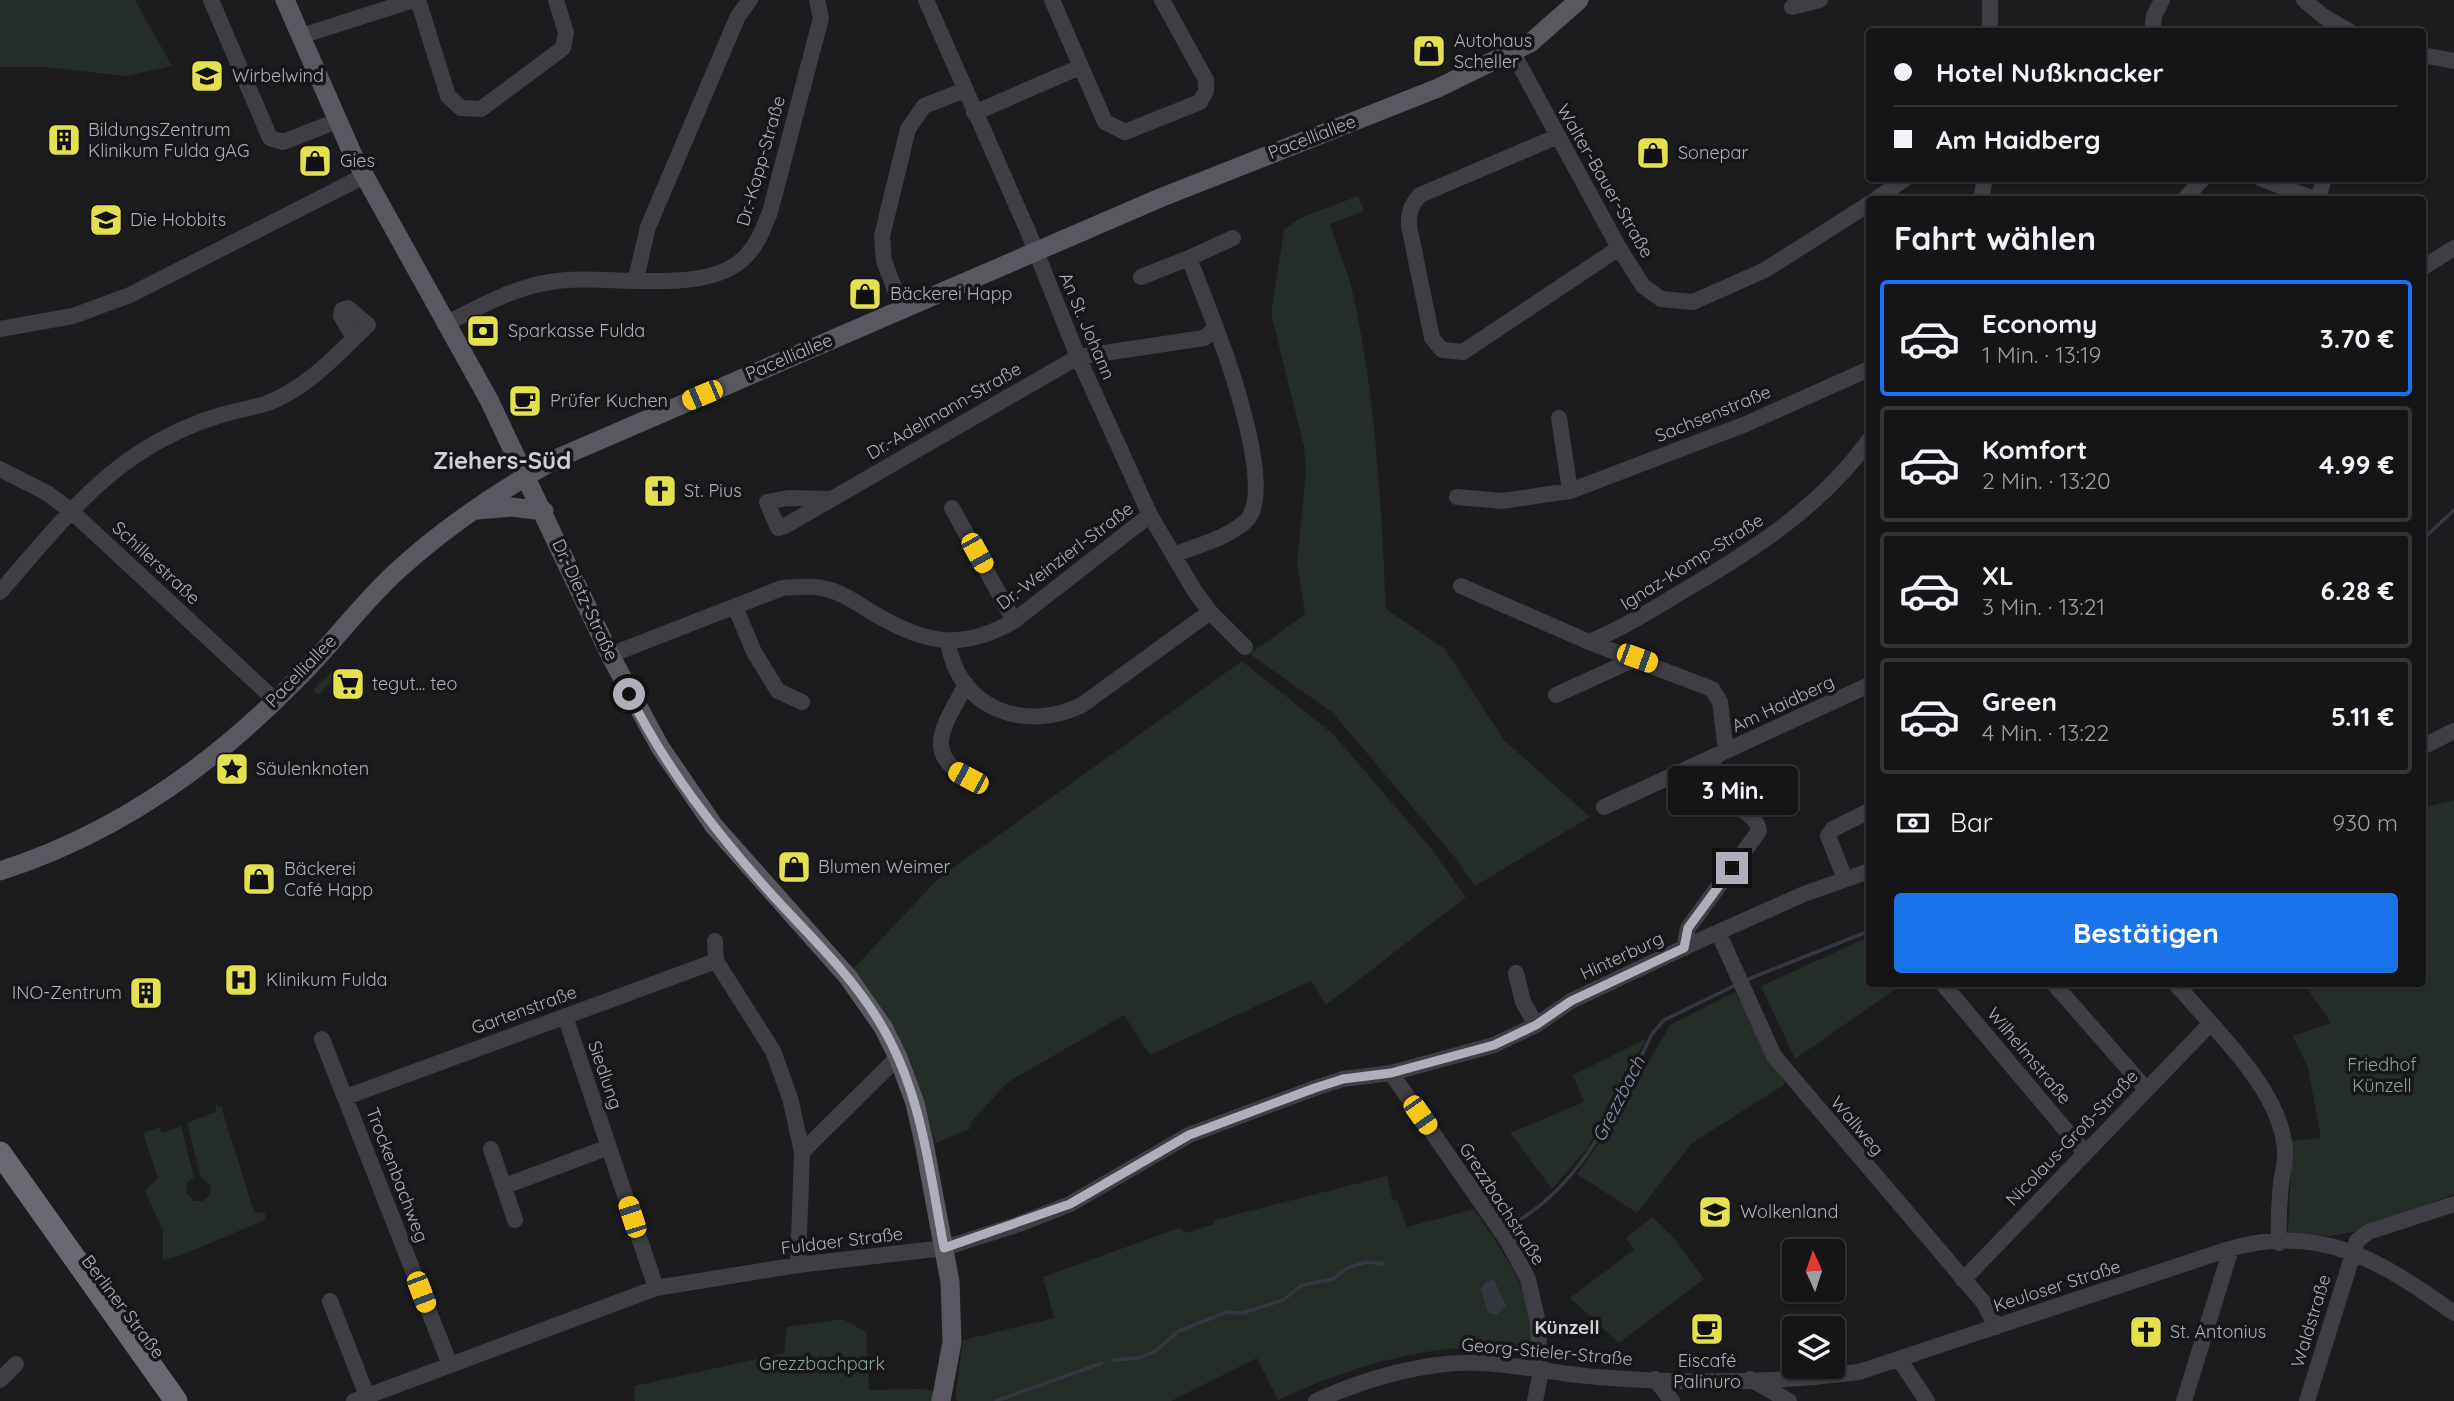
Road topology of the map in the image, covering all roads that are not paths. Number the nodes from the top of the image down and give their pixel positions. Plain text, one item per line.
1 (211, 0) edge
2 (285, 0) edge
3 (416, 0) edge
4 (556, 0) edge
5 (750, 0) edge
6 (817, 0) edge
7 (926, 0) edge
8 (1052, 0) edge
9 (1162, 0) edge
10 (1579, 0) edge
11 (1820, 0) edge
12 (1990, 0) edge
13 (2162, 0) edge
14 (2304, 0) edge
15 (1792, 7) dead end
16 (1990, 28) edge
17 (2152, 28) edge
18 (2343, 28) edge
19 (301, 36) junction
20 (1513, 53) junction
21 (2426, 56) edge
22 (2454, 61) edge
23 (1080, 66) junction
24 (965, 90) junction
25 (974, 113) junction
26 (337, 121) junction
27 (1556, 136) junction
28 (364, 176) junction
29 (1900, 182) edge
30 (2200, 182) edge
31 (2270, 182) edge
32 (1881, 196) edge
33 (2187, 196) edge
34 (2307, 196) edge
35 (1866, 206) edge
36 (1233, 238) dead end
37 (1619, 248) junction
38 (2454, 248) edge
39 (1035, 251) junction
40 (1189, 258) junction
41 (2426, 266) edge
42 (1141, 277) dead end
43 (636, 278) junction
44 (902, 308) junction
45 (445, 324) junction
46 (1216, 328) junction
47 (0, 329) edge
48 (354, 338) dead end
49 (1078, 357) junction
50 (1866, 370) edge
51 (1559, 418) dead end
52 (1866, 444) edge
53 (0, 469) edge
54 (527, 476) junction
55 (1570, 491) junction
56 (1457, 498) dead end
57 (829, 499) dead end
58 (952, 508) dead end
59 (477, 510) junction
60 (71, 511) junction
61 (544, 511) junction
62 (1150, 515) junction
63 (1172, 555) junction
64 (1461, 586) dead end
65 (0, 592) edge
66 (736, 609) junction
67 (1210, 612) junction
68 (1014, 621) junction
69 (1625, 627) junction
70 (948, 641) junction
71 (1590, 642) junction
72 (1245, 648) dead end
73 (610, 655) junction
74 (1630, 656) junction
75 (966, 684) junction
76 (1866, 686) edge
77 (1556, 695) dead end
78 (275, 700) junction
79 (802, 702) dead end
80 (2454, 731) edge
81 (2426, 745) edge
82 (1720, 755) junction
83 (968, 778) dead end
84 (1604, 807) dead end
85 (1866, 812) edge
86 (0, 871) edge
87 (1866, 873) edge
88 (1845, 879) junction
89 (1718, 932) junction
90 (715, 941) dead end
91 (1684, 948) junction
92 (716, 961) junction
93 (1516, 973) dead end
94 (1946, 987) edge
95 (2057, 987) edge
96 (2179, 987) edge
97 (565, 1016) junction
98 (2210, 1024) junction
99 (1536, 1025) junction
100 (322, 1039) dead end
101 (898, 1057) junction
102 (1391, 1073) junction
103 (2146, 1089) junction
104 (346, 1097) junction
105 (609, 1147) junction
106 (491, 1149) dead end
107 (802, 1152) junction
108 (0, 1153) edge
109 (2085, 1153) junction
110 (505, 1186) junction
111 (2454, 1204) edge
112 (49, 1219) junction
113 (515, 1220) dead end
114 (2278, 1243) junction
115 (944, 1248) junction
116 (2231, 1249) junction
117 (2353, 1252) junction
118 (798, 1265) junction
119 (1963, 1280) junction
120 (656, 1288) junction
121 (330, 1301) dead end
122 (2454, 1313) edge
123 (1996, 1327) junction
124 (1899, 1359) junction
125 (16, 1364) dead end
126 (450, 1365) junction
127 (1540, 1370) junction
128 (1655, 1379) junction
129 (1750, 1379) junction
130 (0, 1380) edge
131 (361, 1399) edge
132 (176, 1401) edge
133 (189, 1401) edge
134 (941, 1401) edge
135 (1316, 1401) edge
136 (1535, 1401) edge
137 (1672, 1401) edge
138 (1789, 1401) edge
139 (1927, 1401) edge
140 (2184, 1401) edge
141 (2307, 1401) edge

1 - 26 street
2 - 19 main road, Dr.-Dietz-Straße
3 - 4 street
3 - 19 street
5 - 43 street
6 - 43 street, Dr.-Kopp-Straße
7 - 24 street, An St. Johann
8 - 23 street
9 - 23 street
10 - 20 main road, Pacelliallee
11 - 15 street
12 - 16 street
13 - 17 street
14 - 18 street
19 - 26 main road, Dr.-Dietz-Straße
20 - 27 street, Walter-Bauer-Straße
20 - 39 main road, Pacelliallee
21 - 22 street
23 - 25 street
24 - 25 street, An St. Johann
24 - 44 street
25 - 39 street, An St. Johann
26 - 28 main road, Dr.-Dietz-Straße
27 - 37 street, Walter-Bauer-Straße
27 - 37 street
28 - 45 main road, Dr.-Dietz-Straße
28 - 47 street
29 - 32 street
30 - 33 street
31 - 34 street
35 - 37 street, Walter-Bauer-Straße
36 - 40 street
38 - 41 street
39 - 44 main road, Pacelliallee
39 - 49 street, An St. Johann
40 - 42 street
40 - 46 street
43 - 45 street, Dr.-Kopp-Straße
44 - 54 main road, Pacelliallee
45 - 54 main road, Dr.-Dietz-Straße
46 - 49 street
46 - 63 street
48 - 60 street
49 - 57 street, Dr.-Adelmann-Straße
49 - 62 street, An St. Johann
50 - 55 street, Sachsenstraße
51 - 55 street
52 - 69 street, Ignaz-Komp-Straße
53 - 60 street, Schillerstraße
54 - 59 main road, Pacelliallee
54 - 61 main road, Dr.-Dietz-Straße
55 - 56 street, Sachsenstraße
58 - 68 street
59 - 61 main road
59 - 78 main road, Pacelliallee
60 - 65 street
60 - 78 street, Schillerstraße
61 - 73 main road, Dr.-Dietz-Straße
62 - 63 street, An St. Johann
62 - 68 street, Dr.-Weinzierl-Straße
63 - 67 street, An St. Johann
64 - 71 street
66 - 70 street, Dr.-Weinzierl-Straße
66 - 73 street, Dr.-Weinzierl-Straße
66 - 79 street
67 - 72 street, An St. Johann
67 - 75 street
68 - 70 street, Dr.-Weinzierl-Straße
69 - 71 street, Ignaz-Komp-Straße
69 - 74 street, Ignaz-Komp-Straße
70 - 75 street
71 - 74 street
73 - 101 main road, Dr.-Dietz-Straße
74 - 77 street
74 - 82 street
75 - 83 street
76 - 82 street, Am Haidberg
78 - 86 main road, Pacelliallee
80 - 81 street
82 - 84 street, Am Haidberg
82 - 91 street
85 - 88 street
87 - 88 street, Hinterburg
88 - 89 street, Hinterburg
89 - 91 street, Hinterburg
89 - 119 street, Wallweg
90 - 92 street
91 - 99 street, Hinterburg
92 - 97 street, Gartenstraße
92 - 107 street
93 - 99 street
94 - 109 street, Wilhelmstraße
95 - 103 street
96 - 98 street
97 - 104 street, Gartenstraße
97 - 105 street, Siedlung
98 - 103 street, Nicolaus-Groß-Straße
98 - 114 street
99 - 102 street, Hinterburg
100 - 104 street, Trockenbachweg
101 - 107 street
101 - 115 main road, Dr.-Dietz-Straße
102 - 115 street, Fuldaer Straße
102 - 127 street, Grezzbachstraße
103 - 109 street, Nicolaus-Groß-Straße
104 - 126 street, Trockenbachweg
105 - 110 street
105 - 120 street, Siedlung
106 - 110 street
107 - 118 street
108 - 112 highway, Berliner Straße
109 - 119 street, Nicolaus-Groß-Straße
110 - 113 street
111 - 117 street
112 - 132 highway, Berliner Straße
112 - 133 highway, Berliner Straße
114 - 116 street, Keuloser Straße
114 - 117 street, Keuloser Straße
115 - 118 street, Fuldaer Straße
115 - 134 main road, Dr.-Dietz-Straße
116 - 123 street, Keuloser Straße
116 - 140 street
117 - 122 street, Keuloser Straße
117 - 141 street, Waldstraße
118 - 120 street, Fuldaer Straße
119 - 123 street, Wallweg
120 - 126 street, Fuldaer Straße
121 - 131 street, Fuldaer Straße
123 - 124 street, Keuloser Straße
124 - 129 street, Keuloser Straße
124 - 139 street
125 - 130 street
126 - 131 street, Fuldaer Straße
127 - 128 street, Georg-Stieler-Straße
127 - 135 street, Georg-Stieler-Straße
127 - 136 street, Grezzbachstraße
128 - 129 street, Keuloser Straße
128 - 137 street
129 - 138 street

